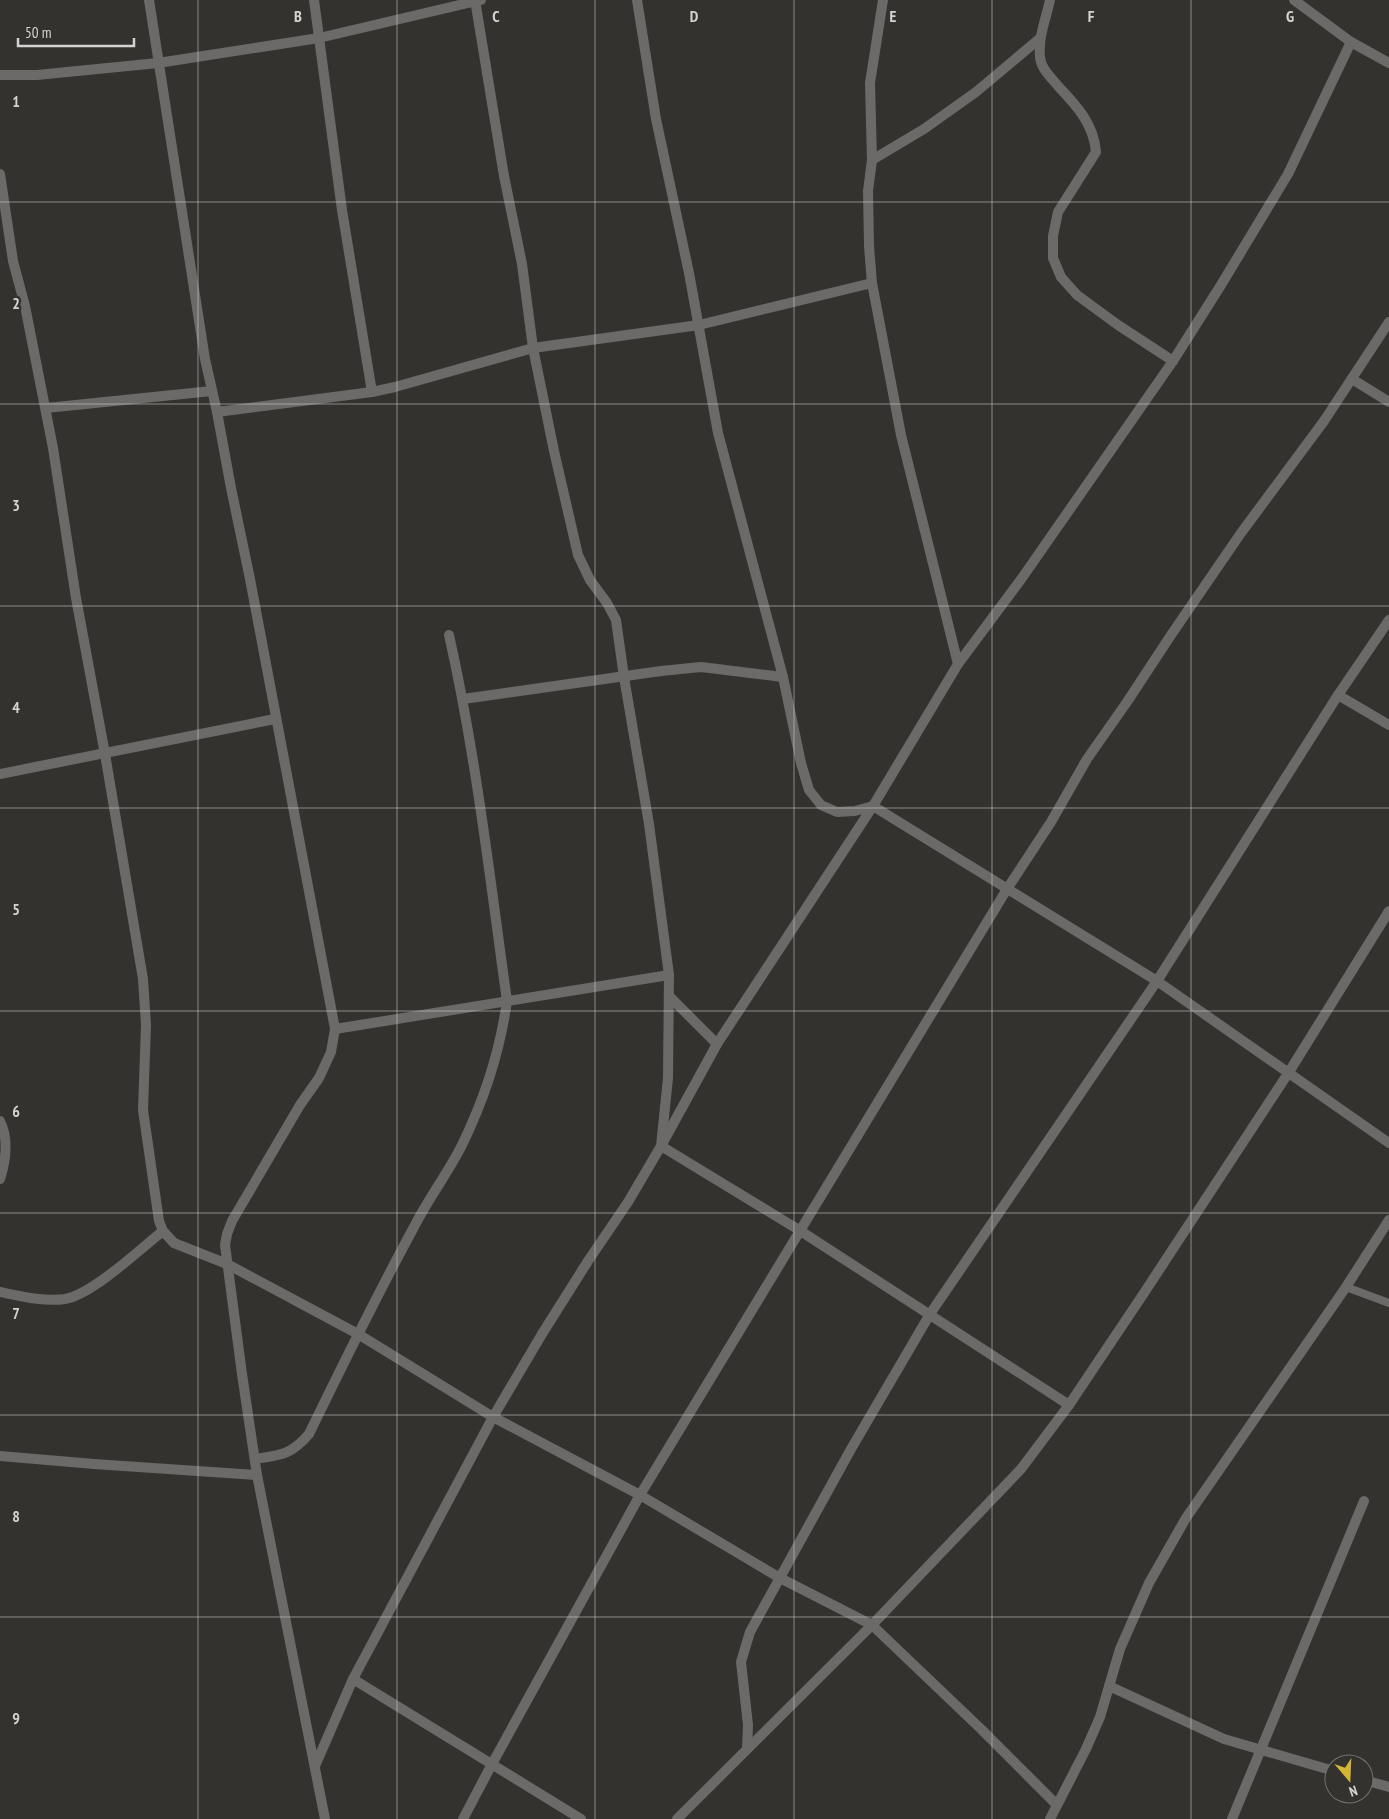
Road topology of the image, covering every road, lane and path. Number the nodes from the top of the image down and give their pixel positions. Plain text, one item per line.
1 (149, 0) edge
2 (314, 0) edge
3 (477, 0) edge
4 (637, 0) edge
5 (883, 0) edge
6 (1050, 0) edge
7 (1294, 0) edge
8 (319, 38) junction
9 (1039, 40) junction
10 (1351, 42) junction
11 (158, 63) junction
12 (1389, 63) edge
13 (0, 75) edge
14 (872, 160) junction
15 (0, 174) edge
16 (872, 283) junction
17 (1389, 322) edge
18 (699, 325) junction
19 (533, 348) junction
20 (1173, 361) junction
21 (1352, 379) junction
22 (212, 392) junction
23 (372, 392) junction
24 (1389, 402) edge
25 (46, 408) junction
26 (217, 412) junction
27 (1389, 620) edge
28 (449, 635) dead end
29 (958, 664) junction
30 (624, 677) junction
31 (783, 677) junction
32 (1338, 695) junction
33 (463, 699) junction
34 (275, 719) junction
35 (1389, 725) edge
36 (105, 754) junction
37 (0, 774) edge
38 (872, 806) junction
39 (1007, 888) junction
40 (1389, 911) edge
41 (670, 975) junction
42 (1157, 981) junction
43 (669, 996) junction
44 (507, 1001) junction
45 (335, 1029) junction
46 (717, 1044) junction
47 (1289, 1072) junction
48 (0, 1121) edge
49 (1389, 1143) edge
50 (662, 1146) junction
51 (0, 1179) edge
52 (1389, 1220) edge
53 (799, 1230) junction
54 (162, 1231) junction
55 (227, 1264) junction
56 (1346, 1287) junction
57 (0, 1292) edge
58 (1389, 1303) edge
59 (930, 1314) junction
60 (358, 1334) junction
61 (1069, 1405) junction
62 (493, 1417) junction
63 (0, 1456) edge
64 (255, 1459) junction
65 (257, 1475) junction
66 (640, 1495) junction
67 (1364, 1501) dead end
68 (780, 1578) junction
69 (872, 1625) junction
70 (353, 1679) junction
71 (1109, 1686) junction
72 (747, 1749) junction
73 (1262, 1750) junction
74 (492, 1764) junction
75 (315, 1766) junction
76 (1324, 1768) edge
77 (1374, 1783) edge
78 (1389, 1787) edge
79 (1057, 1805) junction
80 (680, 1816) edge
81 (325, 1819) edge
82 (464, 1819) edge
83 (581, 1819) edge
84 (693, 1819) edge
85 (1050, 1819) edge
86 (1232, 1819) edge

1 - 11 street
2 - 8 street
3 - 8 street
3 - 19 street
4 - 18 street
5 - 14 street
6 - 9 street
7 - 10 street
8 - 11 street
8 - 23 street
9 - 14 street
9 - 20 street
10 - 12 street
10 - 20 street
11 - 13 street
11 - 22 street
14 - 16 street
15 - 25 street
16 - 18 street
16 - 29 street
17 - 21 street
18 - 19 street
18 - 31 street
19 - 23 street
19 - 30 street
20 - 29 street
21 - 24 street
21 - 39 street
22 - 25 street
22 - 26 street
23 - 26 street
25 - 36 street
26 - 34 street
27 - 32 street
28 - 33 street
29 - 38 street
30 - 31 street
30 - 33 street
30 - 41 street
31 - 38 street
32 - 35 street
32 - 42 street
33 - 44 street
34 - 36 street
34 - 45 street
36 - 37 street
36 - 54 street
38 - 39 street
38 - 46 street
39 - 42 street
39 - 53 street
40 - 47 street
41 - 43 street
41 - 44 street
42 - 47 street
42 - 59 street
43 - 46 street
43 - 50 street
44 - 45 street
44 - 60 street
45 - 55 street
46 - 50 street
47 - 49 street
47 - 61 street
48 - 51 street
50 - 53 street
50 - 62 street
52 - 56 street
53 - 59 street
53 - 66 street
54 - 55 street
54 - 57 street
55 - 60 street
55 - 64 street
56 - 58 lane
56 - 71 street
59 - 61 street
59 - 68 street
60 - 62 street
60 - 64 street
61 - 69 street
62 - 66 street
62 - 70 street
63 - 65 street
64 - 65 street
65 - 75 street
66 - 68 street
66 - 74 street
67 - 73 street
68 - 69 street
68 - 72 street
69 - 72 street
69 - 79 street
70 - 74 street
70 - 75 street
71 - 73 street
71 - 79 street
72 - 80 street
73 - 76 street
73 - 86 street
74 - 82 street
74 - 83 street
75 - 81 street
77 - 78 street
79 - 85 street
80 - 84 street

